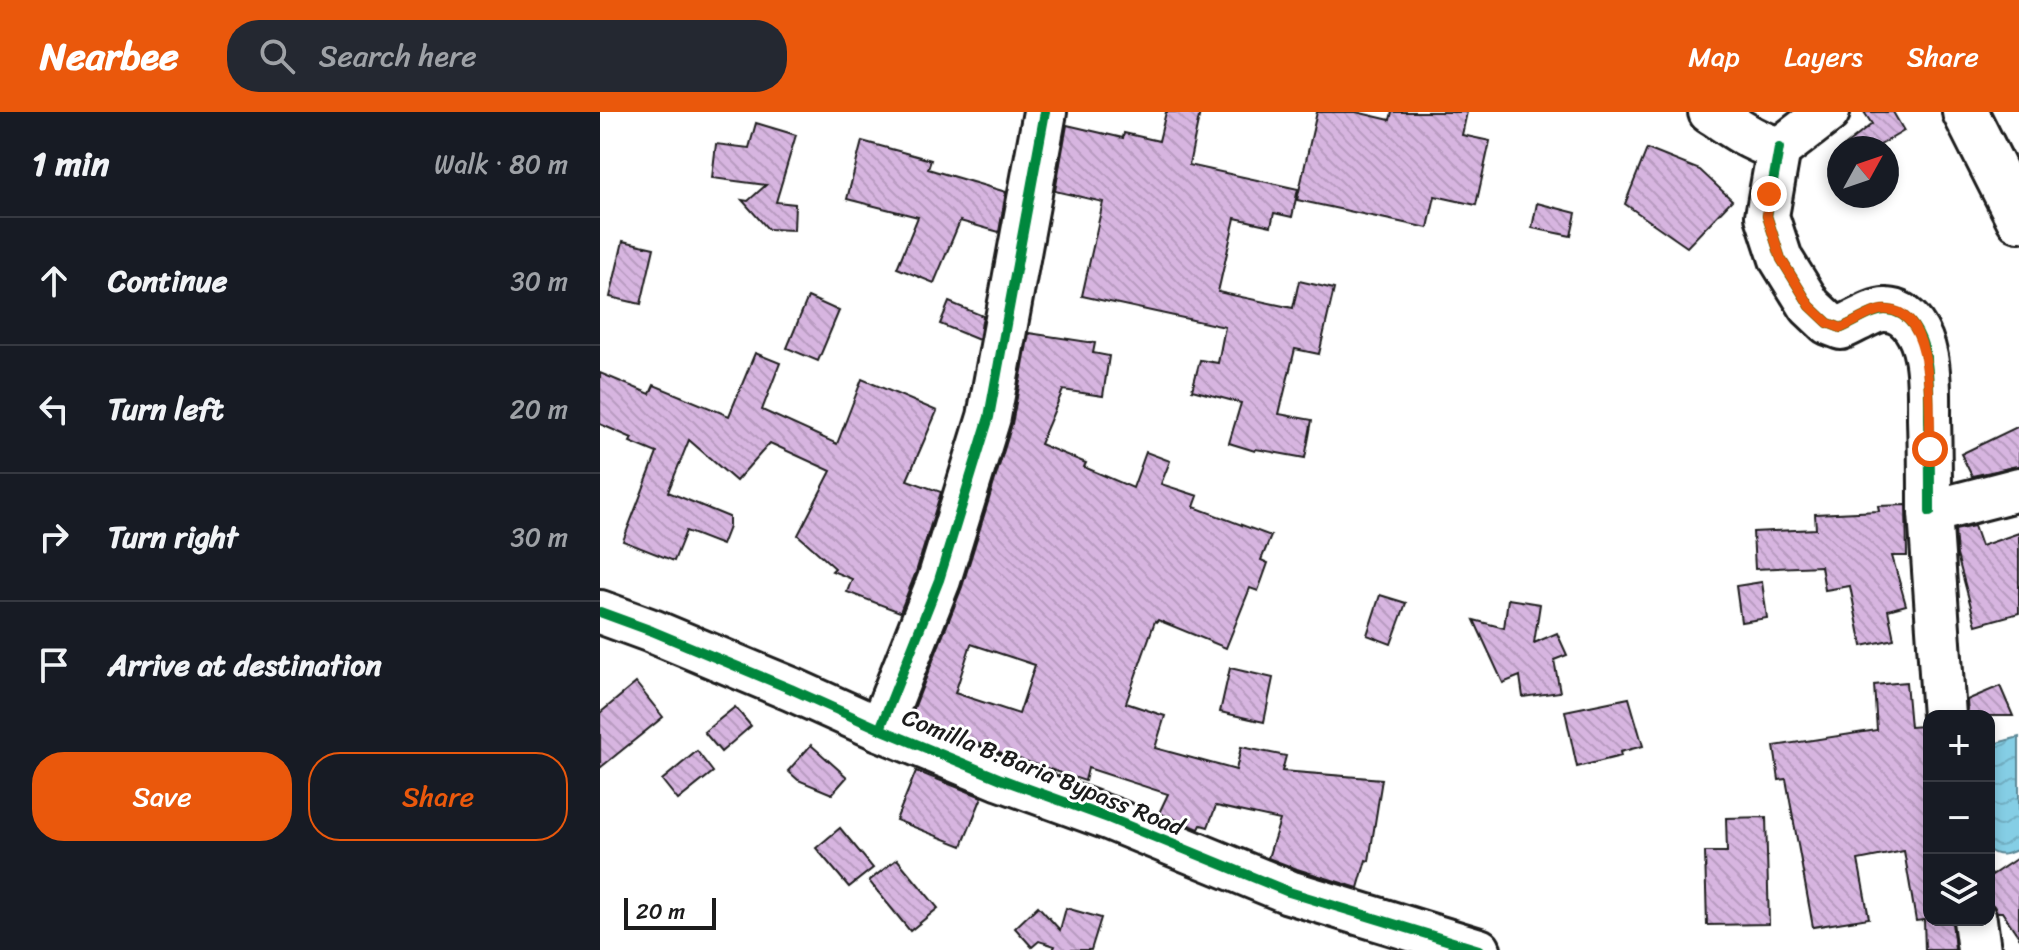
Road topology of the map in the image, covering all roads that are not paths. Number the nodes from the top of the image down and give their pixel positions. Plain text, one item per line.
1 (1045, 112) edge
2 (1710, 112) edge
3 (1828, 112) edge
4 (1965, 112) edge
5 (1779, 148) junction
6 (2019, 219) edge
7 (2019, 489) edge
8 (1930, 512) junction
9 (600, 612) edge
10 (1944, 710) edge
11 (880, 729) junction
12 (1976, 926) edge
13 (1479, 950) edge
14 (1979, 950) edge

1 - 11 street
2 - 5 street
3 - 5 street
4 - 6 highway
5 - 8 street
7 - 8 street
8 - 10 street
9 - 11 street, Comilla B.Baria Bypass Road
11 - 13 street, Comilla B.Baria Bypass Road
12 - 14 street

